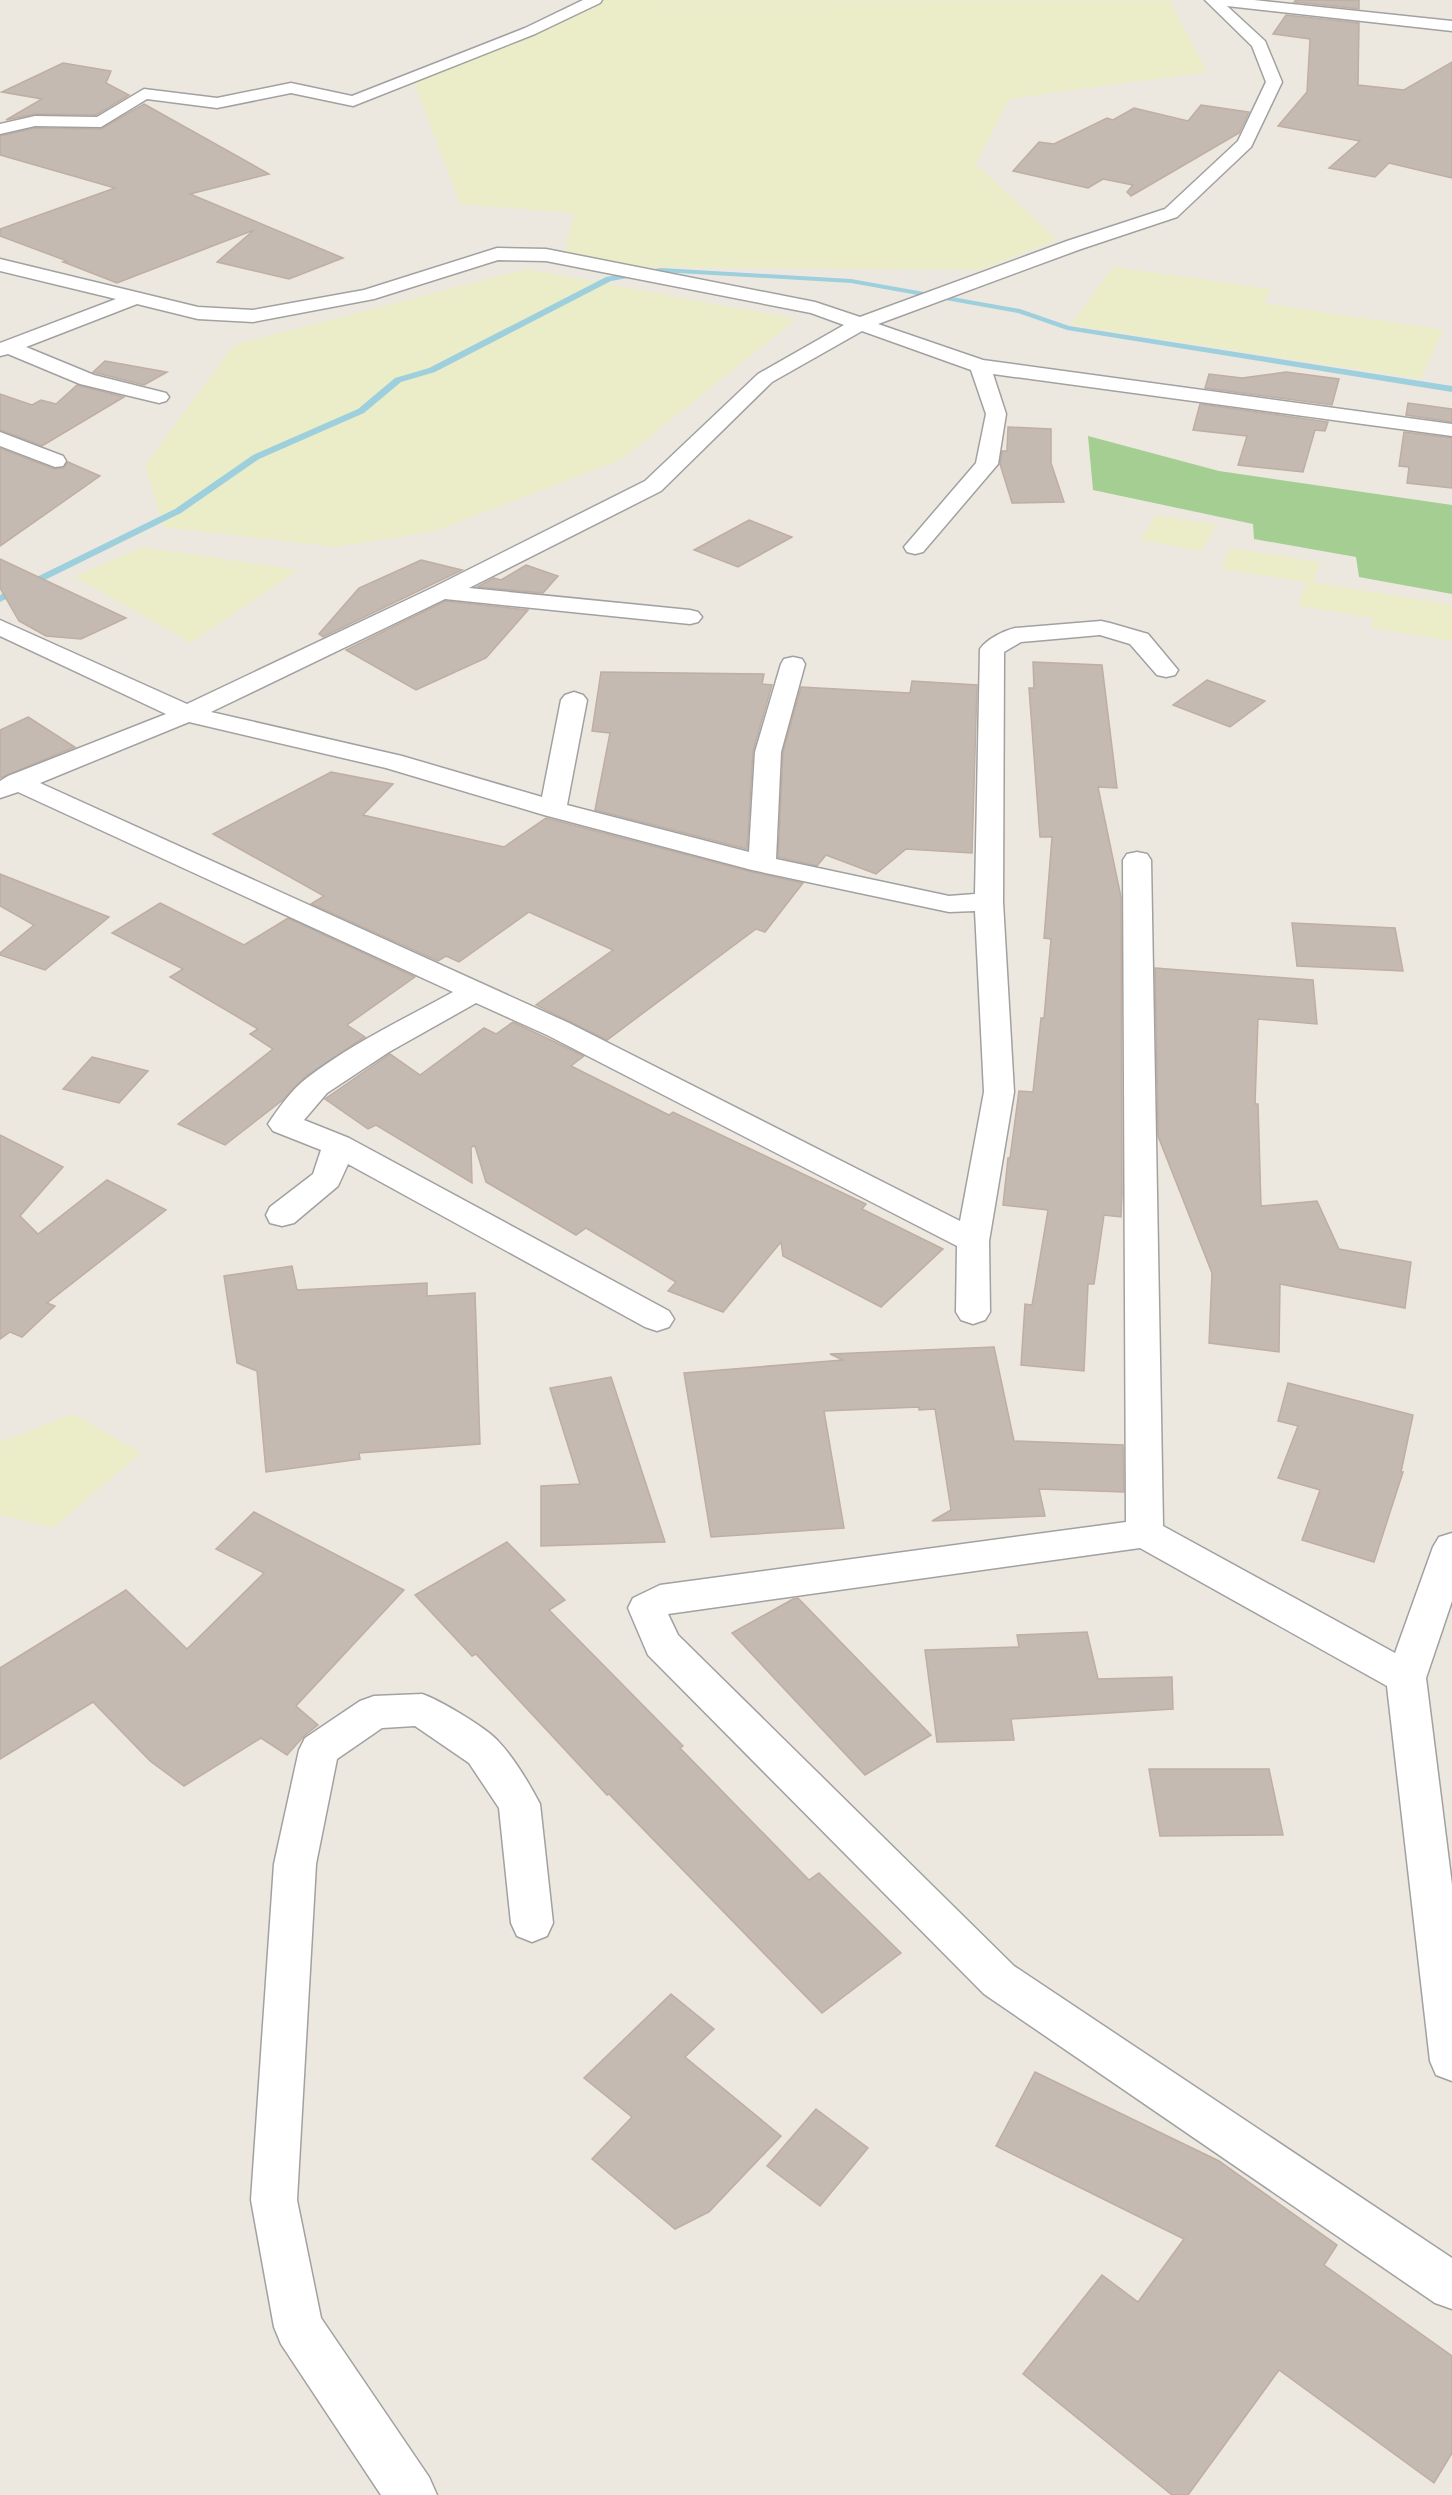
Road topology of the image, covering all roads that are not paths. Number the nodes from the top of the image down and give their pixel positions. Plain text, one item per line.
1 (595, 0) edge
2 (1212, 0) edge
3 (1452, 26) edge
4 (0, 129) edge
5 (0, 265) edge
6 (135, 298) junction
7 (862, 323) junction
8 (4, 349) edge
9 (980, 366) junction
10 (159, 397) dead end
11 (1452, 430) edge
12 (0, 438) edge
13 (55, 461) dead end
14 (915, 547) dead end
15 (442, 592) junction
16 (690, 617) dead end
17 (0, 627) edge
18 (793, 664) dead end
19 (1166, 670) dead end
20 (574, 700) dead end
21 (187, 714) junction
22 (8, 786) edge
23 (553, 809) junction
24 (1137, 860) dead end
25 (762, 864) junction
26 (989, 902) junction
27 (476, 991) junction
28 (338, 1145) junction
29 (282, 1215) dead end
30 (973, 1241) junction
31 (973, 1312) dead end
32 (657, 1319) dead end
33 (1145, 1533) junction
34 (1452, 1547) edge
35 (1406, 1678) junction
36 (532, 1923) dead end
37 (1452, 2061) edge
38 (1452, 2286) edge
39 (411, 2495) edge

1 - 4 street
2 - 3 street
2 - 7 street
5 - 6 street
6 - 7 street
6 - 8 street
7 - 9 street
7 - 15 street
8 - 10 street
9 - 11 street
9 - 14 street
12 - 13 street
15 - 16 street
15 - 21 street
17 - 21 street
18 - 25 street
19 - 26 street
20 - 23 street
21 - 22 street
21 - 23 street
22 - 27 street
23 - 25 street
24 - 33 street
25 - 26 street
26 - 30 street
27 - 28 street
27 - 30 street
28 - 29 street
28 - 32 street
30 - 31 street
33 - 35 street
33 - 38 street
34 - 35 street
35 - 37 street
36 - 39 street

